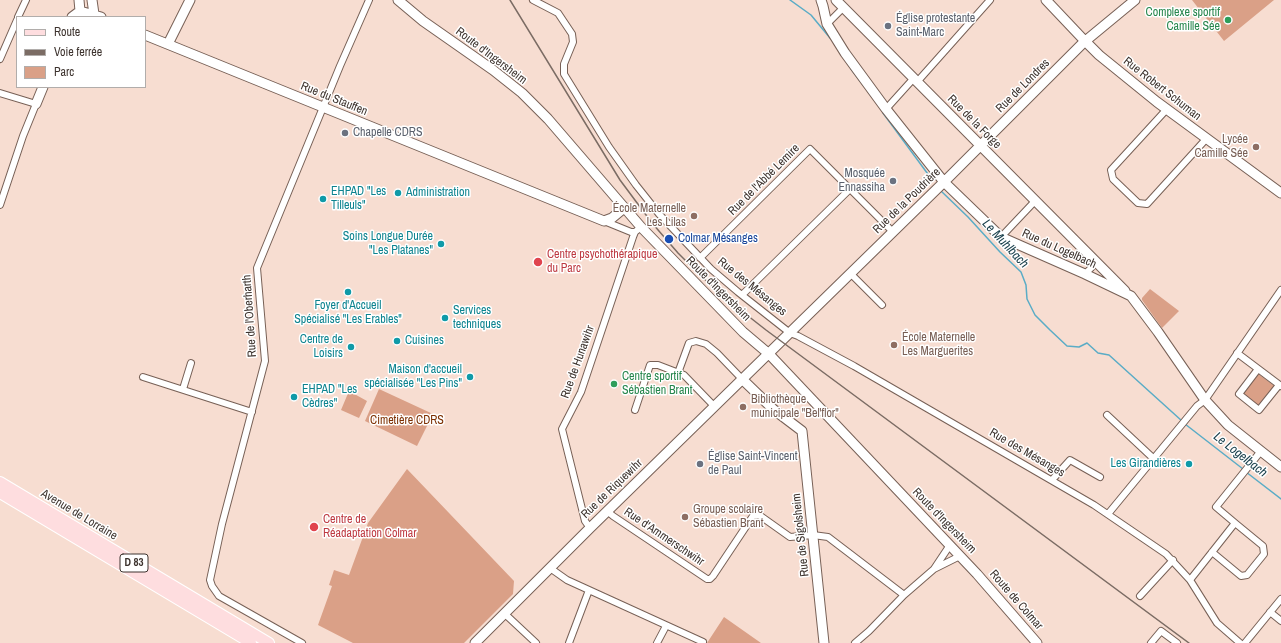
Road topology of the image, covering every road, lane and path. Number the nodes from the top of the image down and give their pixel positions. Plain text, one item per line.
1 (26, 0) edge
2 (80, 0) edge
3 (92, 0) edge
4 (190, 0) edge
5 (369, 0) edge
6 (398, 0) edge
7 (533, 0) edge
8 (821, 0) edge
9 (836, 0) edge
10 (990, 0) edge
11 (1046, 0) edge
12 (1135, 0) edge
13 (843, 8) junction
14 (80, 11) junction
15 (18, 16) edge
16 (73, 16) edge
17 (97, 16) edge
18 (16, 22) edge
19 (827, 24) junction
20 (146, 35) edge
21 (1085, 41) junction
22 (168, 44) junction
23 (0, 59) edge
24 (916, 80) junction
25 (43, 88) edge
26 (0, 93) edge
27 (36, 104) junction
28 (323, 108) junction
29 (886, 109) junction
30 (1167, 109) junction
31 (1207, 138) junction
32 (980, 146) junction
33 (944, 182) junction
34 (850, 189) junction
35 (1281, 193) edge
36 (1036, 200) junction
37 (1, 201) edge
38 (624, 208) junction
39 (604, 221) junction
40 (638, 230) junction
41 (893, 232) junction
42 (1001, 237) junction
43 (700, 258) junction
44 (1095, 261) junction
45 (850, 272) junction
46 (1085, 274) junction
47 (1281, 290) edge
48 (742, 296) junction
49 (1130, 296) junction
50 (882, 305) dead end
51 (790, 333) junction
52 (1237, 353) junction
53 (768, 354) junction
54 (191, 363) dead end
55 (1258, 369) junction
56 (678, 373) junction
57 (143, 378) dead end
58 (742, 379) junction
59 (1280, 386) edge
60 (183, 389) junction
61 (1205, 400) junction
62 (714, 406) junction
63 (635, 410) dead end
64 (252, 412) junction
65 (1107, 415) dead end
66 (1261, 451) junction
67 (1154, 458) junction
68 (1281, 467) edge
69 (1100, 477) dead end
70 (1052, 480) junction
71 (0, 482) edge
72 (0, 493) edge
73 (608, 511) junction
74 (1108, 514) junction
75 (1235, 523) junction
76 (590, 528) junction
77 (813, 535) junction
78 (950, 545) junction
79 (1212, 552) junction
80 (960, 556) junction
81 (1173, 560) junction
82 (550, 568) junction
83 (934, 569) junction
84 (977, 574) joint
85 (1190, 580) junction
86 (589, 590) junction
87 (904, 595) junction
88 (1140, 596) dead end
89 (1281, 599) edge
90 (1270, 612) junction
91 (505, 614) junction
92 (1281, 621) edge
93 (666, 626) junction
94 (703, 642) edge
95 (251, 643) edge
96 (269, 643) edge
97 (302, 643) edge
98 (475, 643) edge
99 (536, 643) edge
100 (569, 643) edge
101 (657, 643) edge
102 (824, 643) edge
103 (855, 643) edge
104 (1037, 643) edge
105 (1151, 643) edge
106 (1177, 643) edge
107 (1240, 643) edge
108 (1245, 643) edge

1 - 15 street
2 - 14 street
3 - 17 street
4 - 22 street
5 - 28 street, Rue de l'Oberharth
6 - 38 street, Route d'Ingersheim
7 - 43 street, Rue des Mésanges
8 - 19 street, Rue du Logelbach
9 - 13 street, Rue de la Forge
10 - 24 street
11 - 21 street, Rue Robert Schuman
12 - 21 street, Rue de Londres
13 - 19 street
13 - 24 street, Rue de la Forge
14 - 16 street
14 - 17 street
18 - 23 street
19 - 29 street, Rue du Logelbach
20 - 22 street, Rue du Stauffen
21 - 30 street, Rue Robert Schuman
21 - 32 street, Rue de Londres
22 - 28 street, Rue du Stauffen
24 - 29 street
24 - 32 street, Rue de la Forge
25 - 27 street
26 - 27 street
27 - 37 street
28 - 39 street, Rue du Stauffen
28 - 64 street, Rue de l'Oberharth
29 - 33 street, Rue du Logelbach
30 - 31 street, Rue Robert Schuman
30 - 31 street
31 - 35 street, Rue Robert Schuman
32 - 33 street, Rue de la Poudrière
32 - 36 street, Rue de la Forge
33 - 41 street, Rue de la Poudrière
33 - 42 street, Rue du Logelbach
34 - 41 street, Rue de l'Abbé Lemire
34 - 43 street, Rue de l'Abbé Lemire
34 - 48 street
36 - 42 street
36 - 44 street, Rue de la Forge
38 - 39 street
38 - 40 street, Route d'Ingersheim
39 - 40 street, Rue du Stauffen
40 - 53 street, Route d'Ingersheim
40 - 76 street, Rue de Hunawihr
41 - 45 street, Rue de la Poudrière
42 - 46 street, Rue du Logelbach
43 - 48 street, Rue des Mésanges
44 - 46 street
44 - 49 street, Rue de la Forge
45 - 50 street
45 - 51 street, Rue de la Poudrière
46 - 49 street, Rue du Logelbach
47 - 52 street
48 - 51 street, Rue des Mésanges
49 - 61 street, Rue du Logelbach
51 - 53 street, Rue de la Poudrière
51 - 70 street, Rue des Mésanges
52 - 55 street
52 - 61 street
53 - 58 street, Rue de Riquewihr
53 - 78 street, Route d'Ingersheim
54 - 60 street
55 - 59 street
55 - 59 street
56 - 58 street
56 - 62 street
56 - 63 street
57 - 60 street
58 - 62 street, Rue de Riquewihr
58 - 77 street, Rue de Sigolsheim
60 - 64 street
61 - 66 street, Rue du Logelbach
61 - 67 street
62 - 73 street, Rue de Riquewihr
64 - 97 street, Rue de l'Oberharth
65 - 67 street
66 - 68 street, Rue du Logelbach
66 - 75 street
67 - 74 street
69 - 70 street
70 - 74 street, Rue des Mésanges
71 - 96 main road, Avenue de Lorraine / D 83
72 - 95 main road, Avenue de Lorraine / D 83
73 - 76 street, Rue de Riquewihr
73 - 77 street, Rue d'Ammerschwihr
74 - 81 street, Rue des Mésanges
75 - 79 street
75 - 79 street
76 - 82 street, Rue de Riquewihr
77 - 87 street
77 - 102 street, Rue de Sigolsheim
78 - 80 street, Route d'Ingersheim
78 - 83 street
79 - 85 street
80 - 83 street
80 - 84 street, Route d'Ingersheim
81 - 85 street, Rue des Mésanges
81 - 88 street
82 - 86 street
82 - 91 street, Rue de Riquewihr
83 - 87 street
84 - 104 street, Route de Colmar
85 - 107 street, Rue des Mésanges
86 - 93 street
86 - 100 street
87 - 103 street
89 - 90 street
90 - 92 street
90 - 108 street
91 - 98 street, Rue de Riquewihr
91 - 99 street
93 - 94 street
93 - 101 street
105 - 106 street

